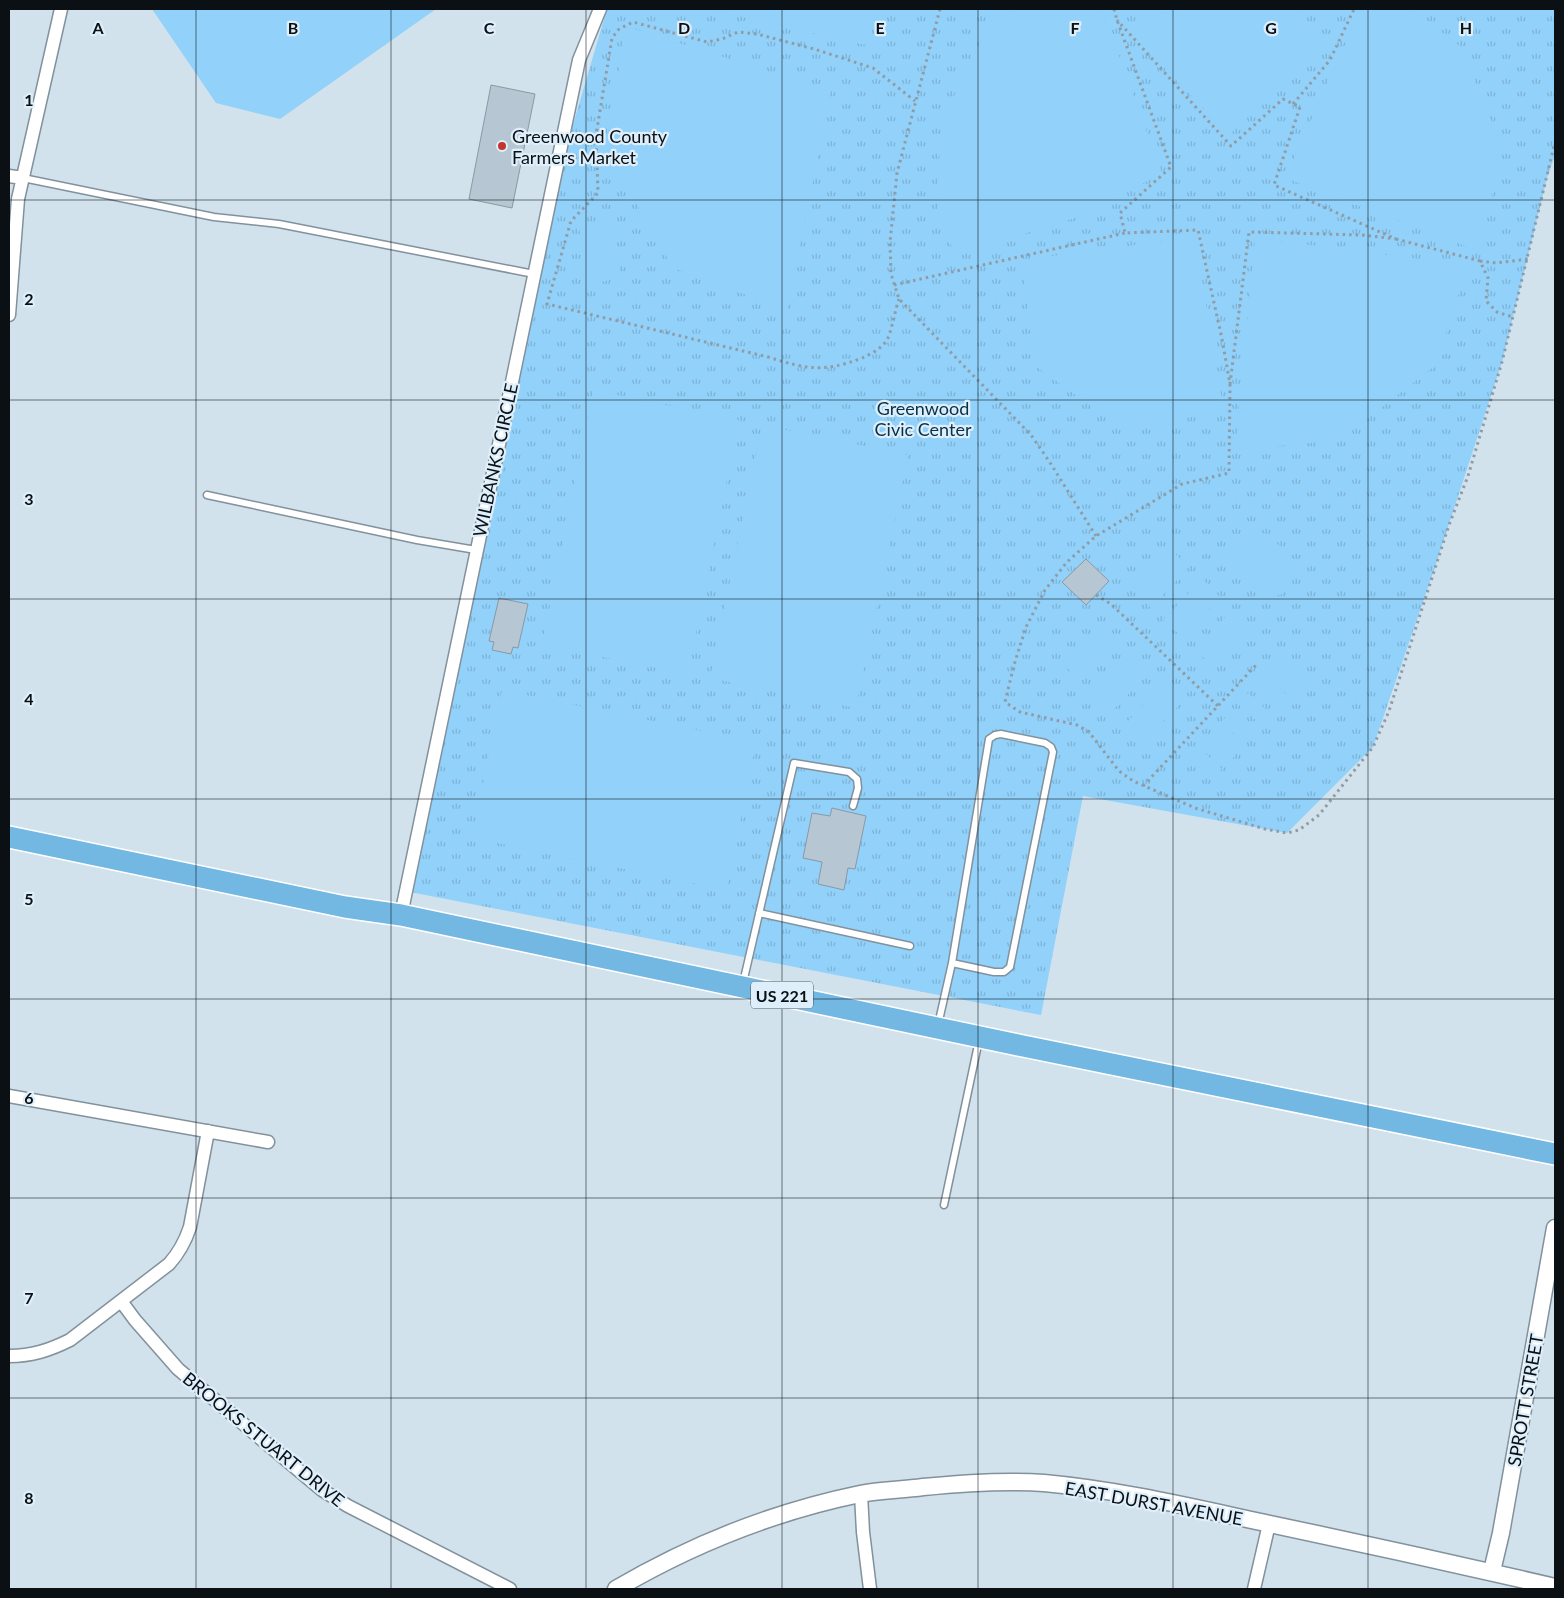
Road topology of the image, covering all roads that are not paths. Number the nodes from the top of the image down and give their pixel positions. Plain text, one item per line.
1 (61, 9) edge
2 (600, 9) edge
3 (9, 176) edge
4 (23, 178) junction
5 (534, 274) junction
6 (9, 315) edge
7 (207, 495) dead end
8 (476, 550) junction
9 (853, 806) dead end
10 (9, 837) edge
11 (759, 913) junction
12 (400, 915) junction
13 (910, 946) dead end
14 (952, 963) junction
15 (742, 987) junction
16 (937, 1028) junction
17 (980, 1037) junction
18 (9, 1096) edge
19 (208, 1131) junction
20 (268, 1142) dead end
21 (1555, 1154) edge
22 (944, 1205) dead end
23 (1555, 1228) edge
24 (121, 1301) junction
25 (9, 1356) edge
26 (861, 1494) junction
27 (1269, 1524) junction
28 (1492, 1571) junction
29 (1555, 1587) edge
30 (510, 1589) edge
31 (616, 1589) edge
32 (870, 1589) edge
33 (1254, 1589) edge

1 - 4 street
2 - 5 street, WILBANKS CIRCLE
3 - 4 street
4 - 5 lane
4 - 6 street
5 - 8 street, WILBANKS CIRCLE
7 - 8 lane
8 - 12 street, WILBANKS CIRCLE
9 - 11 lane
10 - 12 highway, US 221
11 - 13 lane
11 - 15 lane
12 - 15 highway, US 221
14 - 14 lane
14 - 16 lane
15 - 16 highway, US 221
16 - 17 highway, US 221
17 - 21 highway, US 221
17 - 22 lane
18 - 19 street
19 - 20 street
19 - 24 street
23 - 28 street, SPROTT STREET
24 - 25 street
24 - 30 street, BROOKS STUART DRIVE
26 - 27 street, EAST DURST AVENUE
26 - 31 street, EAST DURST AVENUE
26 - 32 street
27 - 28 street, EAST DURST AVENUE
27 - 33 street
28 - 29 street, EAST DURST AVENUE

